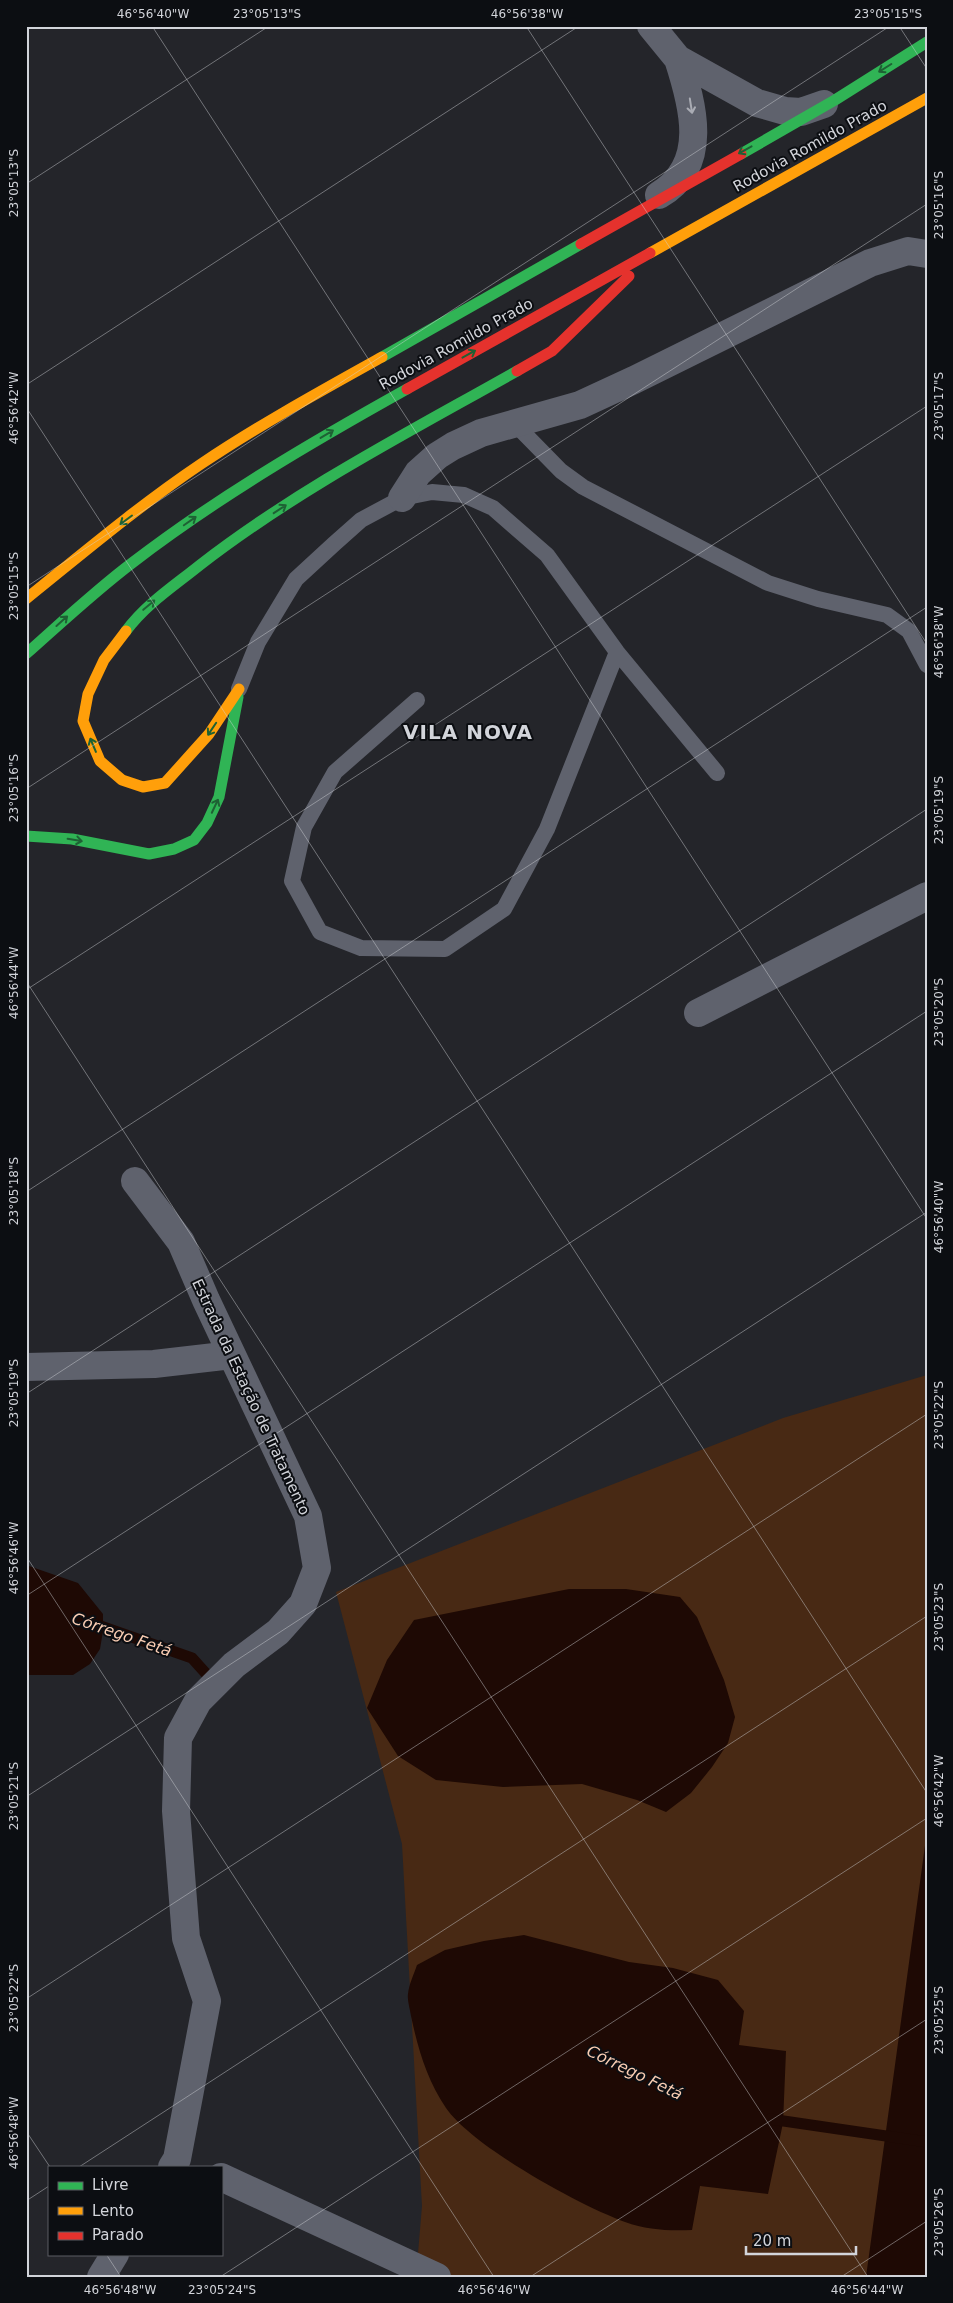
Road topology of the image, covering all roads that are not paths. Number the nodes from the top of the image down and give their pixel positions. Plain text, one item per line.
1 (651, 26) edge
2 (927, 42) edge
3 (678, 59) junction
4 (927, 98) edge
5 (835, 100) junction
6 (655, 250) junction
7 (920, 250) edge
8 (514, 422) junction
9 (201, 464) junction
10 (402, 498) junction
11 (26, 599) edge
12 (618, 652) junction
13 (26, 654) edge
14 (927, 665) edge
15 (239, 688) junction
16 (417, 700) dead end
17 (717, 773) dead end
18 (26, 836) edge
19 (927, 896) edge
20 (698, 1013) dead end
21 (135, 1182) dead end
22 (232, 1355) junction
23 (26, 1367) edge
24 (182, 2164) edge
25 (222, 2177) edge
26 (369, 2245) junction
27 (114, 2256) edge
28 (101, 2277) edge
29 (408, 2277) edge
30 (437, 2277) edge

1 - 3 street
2 -> 5 main road, Rodovia Romildo Prado
3 - 5 street
3 -> 9 street
4 - 6 main road, Rodovia Romildo Prado
5 -> 9 main road, Rodovia Romildo Prado
13 -> 6 main road, Rodovia Romildo Prado
15 -> 6 main road
7 - 8 street
8 - 10 street
8 - 14 lane
9 -> 11 main road, Rodovia Romildo Prado
10 - 12 lane
10 - 15 lane
12 - 16 lane
12 - 17 lane
18 -> 15 main road
19 - 20 street
21 - 22 street, Estrada da Estação de Tratamento
22 - 23 street
22 - 24 street, Estrada da Estação de Tratamento
25 - 26 street
26 - 29 lane
26 - 30 street
27 - 28 street

